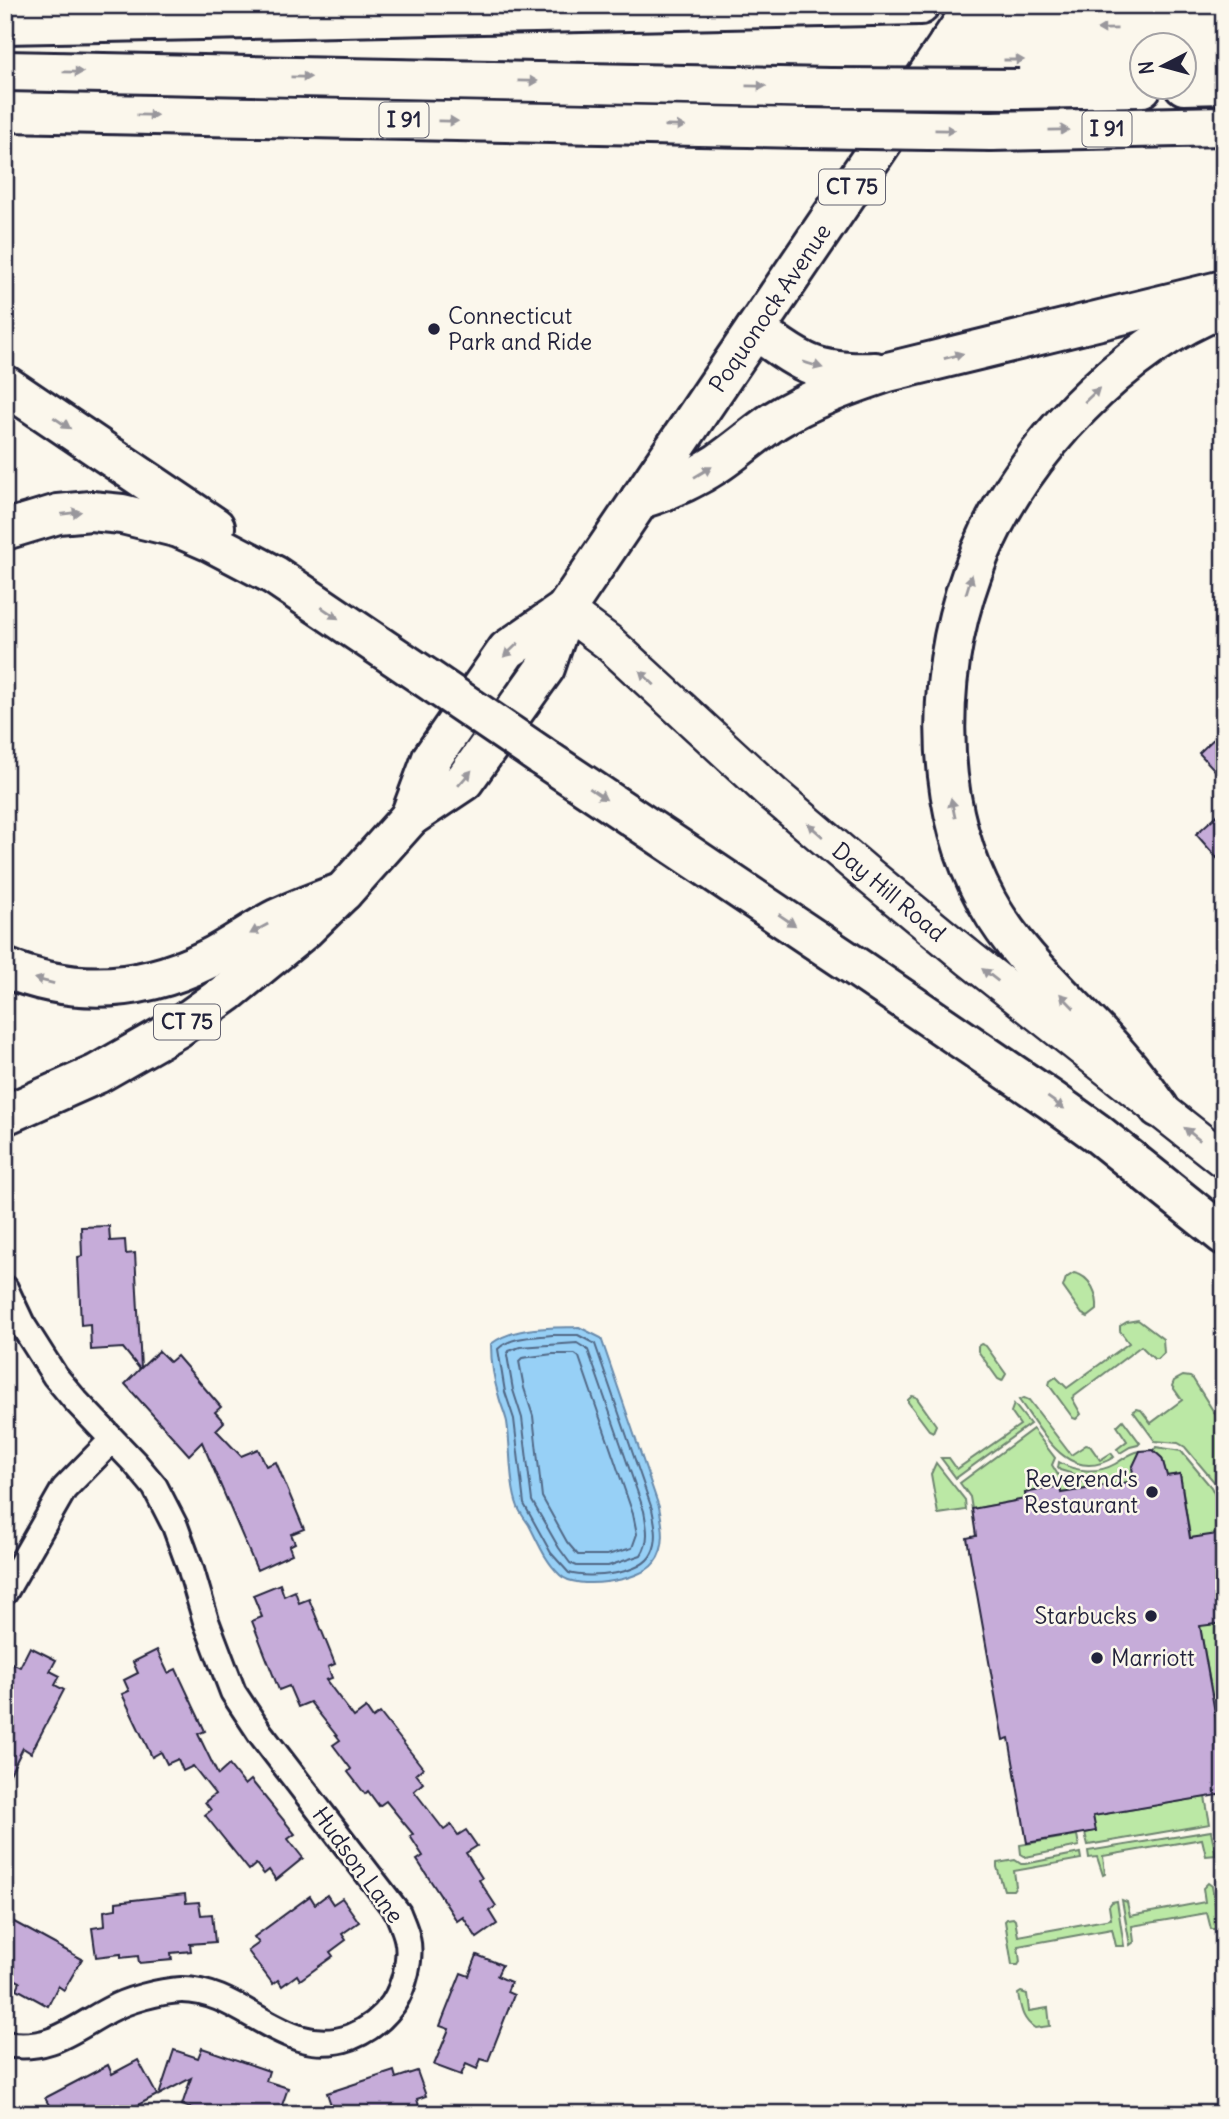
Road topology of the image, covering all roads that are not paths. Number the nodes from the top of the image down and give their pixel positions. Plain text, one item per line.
1 (920, 5) edge
2 (975, 5) edge
3 (885, 6) edge
4 (5, 24) edge
5 (1224, 26) edge
6 (949, 43) junction
7 (1224, 55) edge
8 (1198, 56) edge
9 (1128, 58) edge
10 (5, 71) edge
11 (1224, 84) edge
12 (1198, 85) edge
13 (1128, 87) edge
14 (5, 112) edge
15 (1224, 126) edge
16 (1224, 290) edge
17 (1224, 307) edge
18 (755, 330) junction
19 (888, 372) junction
20 (5, 384) edge
21 (640, 499) junction
22 (5, 530) edge
23 (274, 575) junction
24 (565, 610) junction
25 (343, 891) junction
26 (5, 968) edge
27 (1159, 1108) junction
28 (5, 1115) edge
29 (1224, 1160) edge
30 (1224, 1235) edge
31 (5, 1288) edge
32 (112, 1440) junction
33 (5, 1592) edge
34 (5, 2044) edge

1 - 3 main road
2 - 6 main road, Poquonock Avenue / CT 75
3 - 4 main road
5 -> 6 main road
6 -> 9 main road
6 - 18 main road, Poquonock Avenue / CT 75
7 - 8 main road
10 -> 13 main road, bridge
11 - 12 main road
14 -> 15 main road, I 91, bridge
19 -> 16 main road
27 -> 17 main road
18 -> 19 main road
18 - 21 main road, Poquonock Avenue / CT 75
21 -> 19 main road
20 -> 23 main road
21 - 24 main road, Poquonock Avenue / CT 75
22 -> 23 main road
23 -> 30 main road, bridge
24 - 25 main road, Poquonock Avenue / CT 75
27 -> 24 main road, Day Hill Road
25 -> 26 main road
25 - 28 main road, Poquonock Avenue / CT 75
29 -> 27 main road, Day Hill Road
31 - 32 street, Hudson Lane
32 - 33 street
32 - 34 street, Hudson Lane

